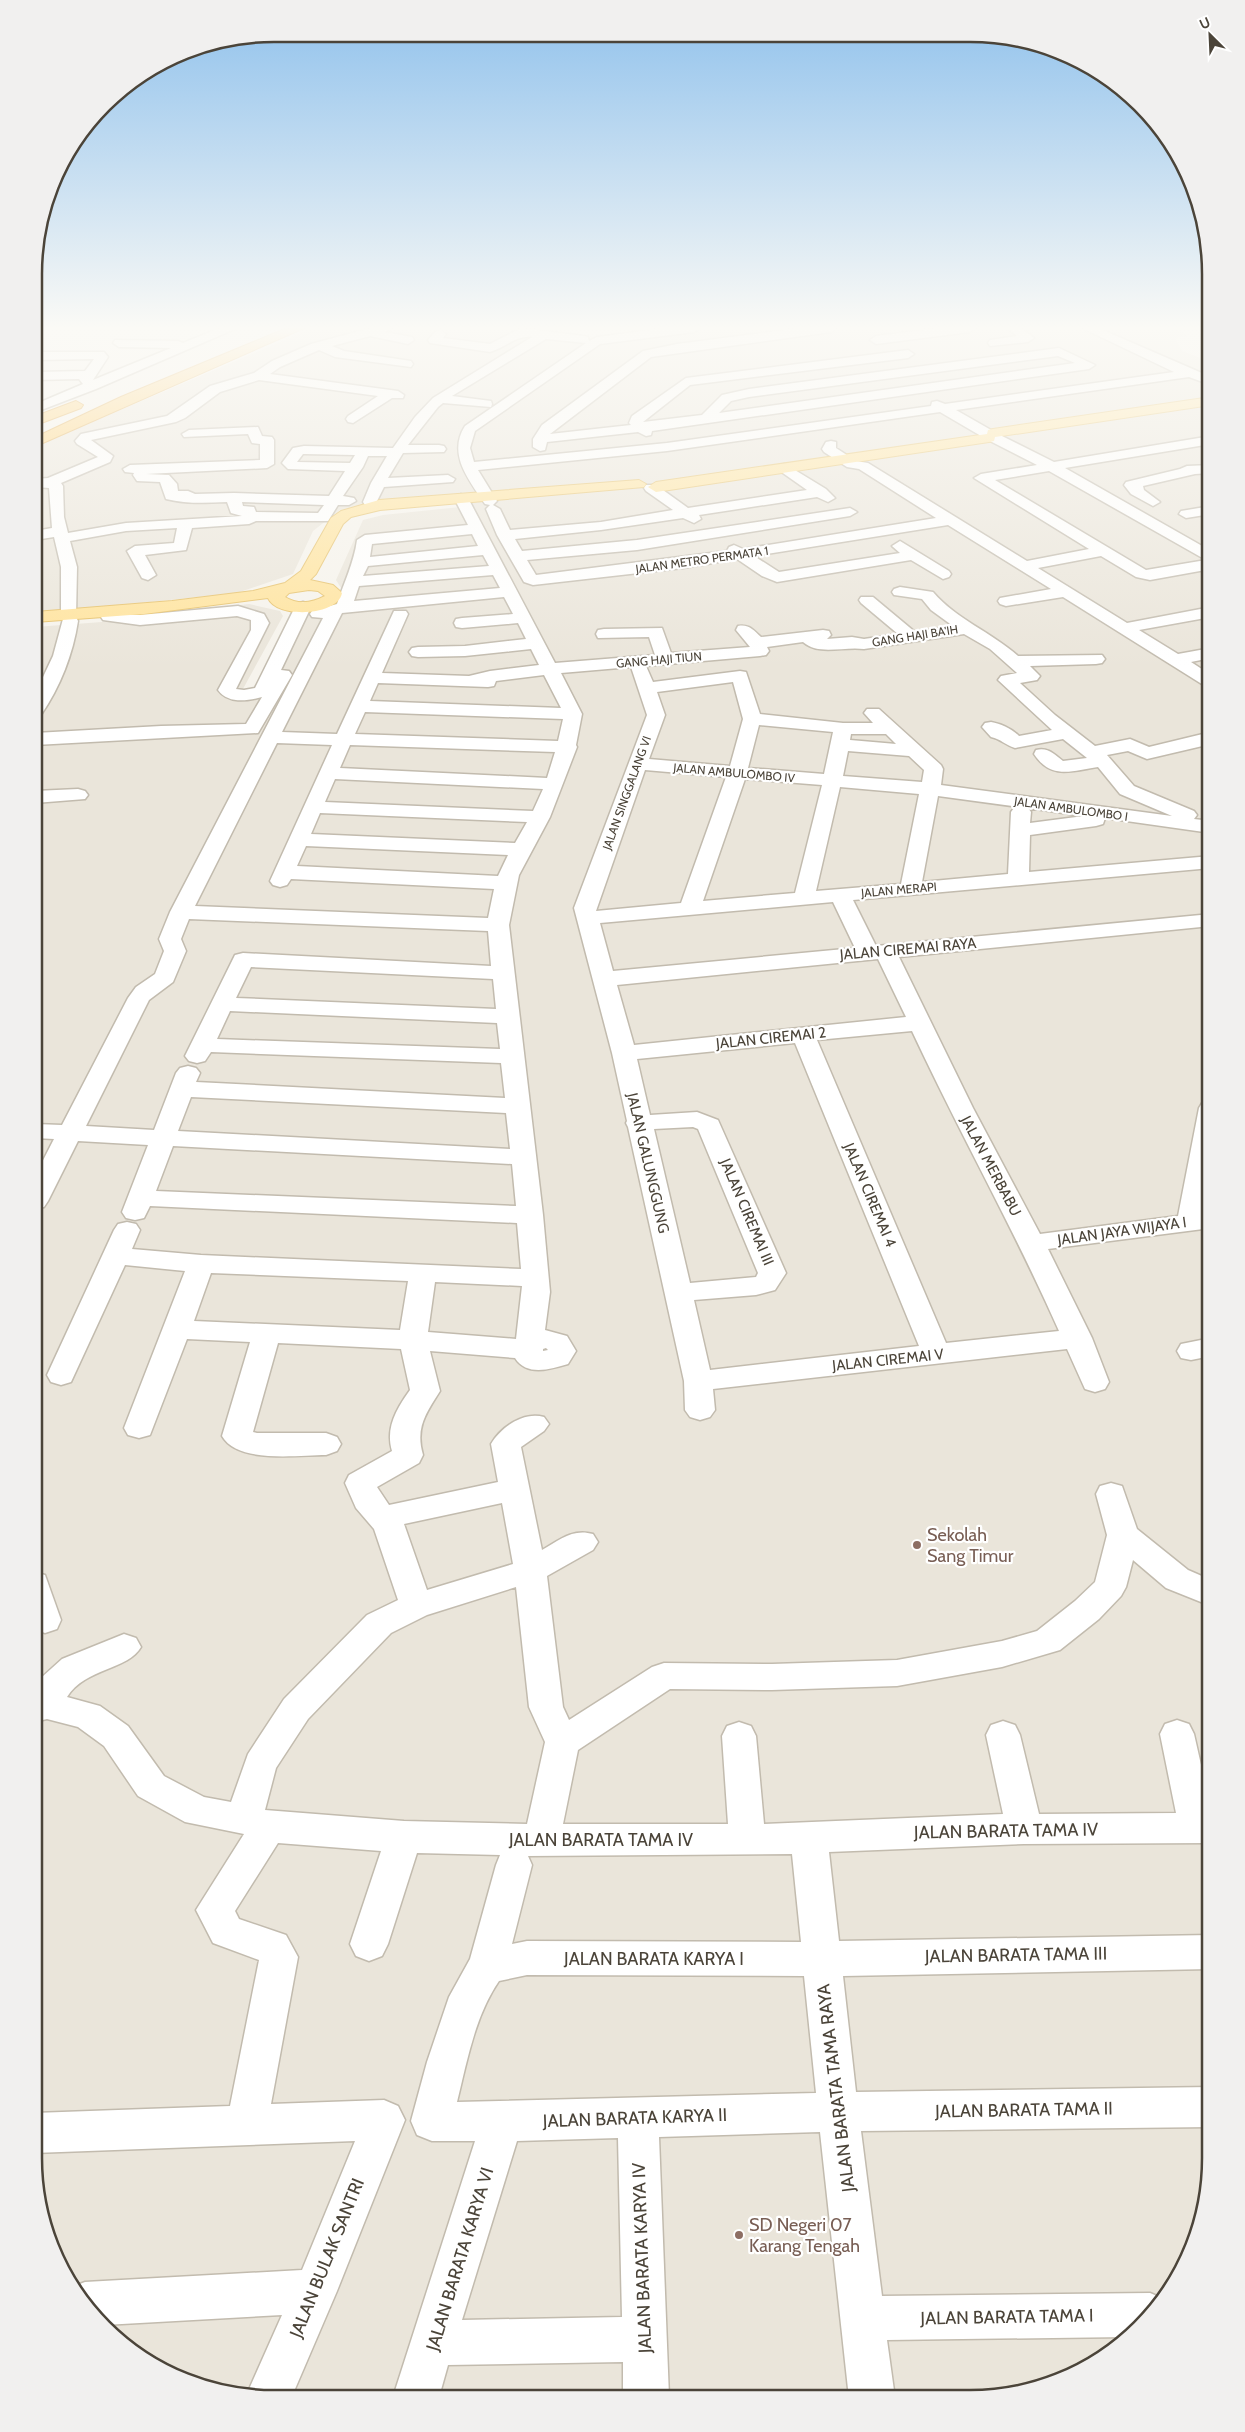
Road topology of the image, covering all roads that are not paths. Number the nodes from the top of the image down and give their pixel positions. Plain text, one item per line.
1 (83, 441) edge
2 (267, 441) edge
3 (299, 441) edge
4 (393, 441) edge
5 (404, 441) edge
6 (464, 441) edge
7 (540, 441) edge
8 (659, 441) edge
9 (706, 441) edge
10 (824, 441) edge
11 (946, 441) edge
12 (1003, 441) edge
13 (1202, 441) edge
14 (267, 446) junction
15 (667, 447) junction
16 (399, 449) junction
17 (439, 449) dead end
18 (364, 451) junction
19 (847, 456) junction
20 (542, 460) junction
21 (406, 466) dead end
22 (1049, 466) junction
23 (356, 467) junction
24 (388, 467) junction
25 (468, 467) junction
26 (785, 468) junction
27 (1202, 469) edge
28 (448, 478) dead end
29 (43, 483) edge
30 (326, 483) dead end
31 (378, 483) junction
32 (345, 484) junction
33 (648, 486) junction
34 (820, 492) junction
35 (237, 498) dead end
36 (333, 500) junction
37 (462, 501) junction
38 (491, 502) junction
39 (1153, 502) dead end
40 (374, 503) junction
41 (1202, 511) edge
42 (850, 512) junction
43 (688, 513) junction
44 (1186, 514) dead end
45 (252, 516) dead end
46 (951, 520) junction
47 (186, 524) junction
48 (476, 529) junction
49 (332, 530) junction
50 (294, 532) dead end
51 (880, 532) junction
52 (713, 534) junction
53 (505, 535) junction
54 (43, 536) edge
55 (62, 537) junction
56 (488, 550) junction
57 (135, 551) junction
58 (1104, 551) junction
59 (1202, 551) edge
60 (741, 554) junction
61 (914, 555) junction
62 (517, 556) junction
63 (334, 559) dead end
64 (362, 562) junction
65 (1025, 566) junction
66 (1202, 566) edge
67 (499, 570) junction
68 (943, 574) dead end
69 (148, 575) dead end
70 (352, 582) junction
71 (510, 592) junction
72 (900, 592) dead end
73 (1066, 592) junction
74 (285, 594) junction
75 (867, 600) dead end
76 (1006, 601) dead end
77 (303, 607) junction
78 (339, 609) junction
79 (400, 614) dead end
80 (1202, 614) edge
81 (43, 617) edge
82 (70, 618) junction
83 (109, 618) junction
84 (524, 618) junction
85 (43, 622) edge
86 (966, 628) junction
87 (1125, 628) junction
88 (259, 630) junction
89 (744, 630) dead end
90 (291, 631) junction
91 (604, 634) dead end
92 (834, 634) dead end
93 (806, 637) junction
94 (912, 638) junction
95 (537, 644) junction
96 (757, 644) junction
97 (248, 652) junction
98 (418, 652) dead end
99 (449, 652) junction
100 (280, 653) junction
101 (1202, 655) edge
102 (1096, 659) dead end
103 (665, 660) junction
104 (1176, 660) junction
105 (1014, 661) junction
106 (639, 668) dead end
107 (1202, 676) edge
108 (555, 677) junction
109 (372, 678) junction
110 (43, 688) edge
111 (648, 688) junction
112 (358, 706) junction
113 (573, 714) junction
114 (873, 714) dead end
115 (752, 719) junction
116 (990, 727) dead end
117 (891, 730) junction
118 (1067, 732) junction
119 (841, 736) junction
120 (270, 737) junction
121 (43, 738) edge
122 (344, 738) junction
123 (1202, 740) edge
124 (568, 747) junction
125 (915, 751) junction
126 (1043, 754) dead end
127 (1098, 756) junction
128 (637, 764) junction
129 (328, 773) junction
130 (737, 774) junction
131 (832, 782) junction
132 (554, 784) junction
133 (931, 789) junction
134 (78, 795) dead end
135 (43, 797) edge
136 (1022, 802) junction
137 (313, 807) junction
138 (1123, 816) junction
139 (540, 818) junction
140 (1202, 824) edge
141 (1202, 826) edge
142 (1020, 830) junction
143 (298, 840) junction
144 (521, 849) junction
145 (1202, 863) edge
146 (1018, 879) junction
147 (506, 883) junction
148 (910, 889) junction
149 (840, 895) junction
150 (804, 898) junction
151 (690, 908) junction
152 (181, 912) junction
153 (587, 918) junction
154 (1202, 921) edge
155 (498, 925) junction
156 (1202, 931) edge
157 (1045, 942) junction
158 (881, 955) junction
159 (502, 973) junction
160 (606, 986) junction
161 (223, 1004) junction
162 (506, 1016) junction
163 (919, 1023) junction
164 (803, 1034) junction
165 (624, 1053) junction
166 (511, 1056) junction
167 (193, 1066) junction
168 (518, 1106) junction
169 (638, 1123) junction
170 (43, 1131) edge
171 (70, 1132) junction
172 (165, 1138) junction
173 (523, 1157) junction
174 (43, 1185) edge
175 (1202, 1200) edge
176 (134, 1215) junction
177 (530, 1215) junction
178 (1200, 1221) edge
179 (1032, 1243) junction
180 (117, 1256) junction
181 (201, 1264) junction
182 (423, 1273) junction
183 (536, 1285) junction
184 (677, 1293) junction
185 (177, 1330) junction
186 (266, 1334) junction
187 (1078, 1338) junction
188 (413, 1340) junction
189 (937, 1355) junction
190 (61, 1375) dead end
191 (698, 1382) junction
192 (1095, 1382) dead end
193 (700, 1410) dead end
194 (534, 1424) dead end
195 (138, 1428) dead end
196 (326, 1444) dead end
197 (515, 1488) junction
198 (1111, 1494) dead end
199 (388, 1525) junction
200 (1123, 1535) junction
201 (582, 1542) dead end
202 (530, 1571) junction
203 (1202, 1590) edge
204 (416, 1606) junction
205 (43, 1613) edge
206 (45, 1620) dead end
207 (124, 1646) dead end
208 (43, 1704) edge
209 (43, 1707) edge
210 (1177, 1734) dead end
211 (1003, 1735) dead end
212 (739, 1736) dead end
213 (562, 1742) junction
214 (1202, 1821) edge
215 (256, 1823) junction
216 (1202, 1828) edge
217 (1024, 1829) junction
218 (809, 1836) junction
219 (404, 1837) junction
220 (542, 1840) junction
221 (747, 1840) junction
222 (514, 1865) dead end
223 (369, 1944) dead end
224 (1202, 1952) edge
225 (821, 1959) junction
226 (487, 1966) junction
227 (1202, 2107) edge
228 (838, 2112) junction
229 (638, 2118) junction
230 (502, 2122) junction
231 (247, 2125) junction
232 (43, 2133) edge
233 (315, 2291) junction
234 (94, 2303) edge
235 (1141, 2315) edge
236 (864, 2318) junction
237 (645, 2339) junction
238 (434, 2343) junction
239 (271, 2390) edge
240 (418, 2390) edge
241 (646, 2390) edge
242 (871, 2390) edge

1 - 29 street
2 - 14 street
3 - 14 street
4 - 16 street
5 - 16 street
6 - 25 street, JALAN METRO PERMATA 1
7 - 20 street
8 - 15 street
9 - 15 street
10 - 19 street
11 - 19 main road
12 - 22 street
13 - 22 street
14 - 47 street
15 - 20 street
16 - 17 street
16 - 18 street
16 - 24 street
18 - 23 street
18 - 23 street
19 - 26 main road
19 - 33 main road
19 - 46 street
20 - 25 street
21 - 24 street
22 - 58 street
22 - 59 street
23 - 32 street
24 - 31 street
25 - 38 street, JALAN METRO PERMATA 1
26 - 33 main road
26 - 34 street
27 - 39 street
28 - 31 street
29 - 55 street
30 - 32 street
31 - 40 street
32 - 36 street
33 - 38 main road
33 - 43 street
34 - 42 street
34 - 43 street
35 - 36 street
36 - 40 street
36 - 45 street
37 - 38 main road
37 - 40 main road
37 - 48 street
37 - 63 main road
38 - 53 street, JALAN METRO PERMATA 1
40 - 49 main road
41 - 44 street
42 - 51 street
42 - 52 street
43 - 52 street
43 - 53 street
46 - 51 street, JALAN METRO PERMATA 1
46 - 65 street
47 - 55 street
47 - 57 street
48 - 56 street
48 - 64 street
49 - 50 street
49 - 74 main road
51 - 60 street, JALAN METRO PERMATA 1
51 - 61 street
52 - 60 street
52 - 62 street
53 - 62 street, JALAN METRO PERMATA 1
54 - 55 street
55 - 57 street
55 - 82 street
56 - 64 street
56 - 67 street
57 - 69 street
58 - 65 street
58 - 66 street
60 - 61 street
60 - 62 street, JALAN METRO PERMATA 1
61 - 68 street
64 - 70 street
65 - 73 street
67 - 70 street
67 - 71 street
70 - 78 street
71 - 78 street
71 - 84 street
72 - 86 street
73 - 76 street
73 - 87 street
74 - 77 main road
74 - 77 main road
74 - 82 main road
74 - 83 main road
75 - 94 street
77 - 90 street
78 - 120 street
78 - 121 street
79 - 109 street
80 - 87 street
81 - 82 main road
82 - 83 main road
82 - 85 main road
82 - 110 street
83 - 88 street
84 - 95 street
84 - 99 street
86 - 94 street, GANG HAJI BA'IH
86 - 105 street
87 - 104 street
88 - 90 street
88 - 97 street
89 - 96 street
90 - 100 street
91 - 103 street
92 - 93 street
93 - 94 street, GANG HAJI BA'IH
93 - 96 street
95 - 99 street
95 - 108 street
96 - 103 street, GANG HAJI TIUN
97 - 100 street
97 - 100 street
98 - 99 street
101 - 104 street
102 - 105 street
103 - 108 street, GANG HAJI TIUN
104 - 107 street
105 - 118 street
106 - 111 street, JALAN SINGGALANG VI
108 - 109 street, GANG HAJI TIUN
108 - 113 street
109 - 112 street
111 - 115 street
111 - 128 street, JALAN SINGGALANG VI
112 - 113 street
112 - 122 street
113 - 124 street
114 - 117 street
115 - 119 street
115 - 130 street
116 - 118 street
117 - 119 street
117 - 125 street
118 - 127 street
119 - 125 street
119 - 131 street
120 - 122 street
120 - 152 street
122 - 124 street
122 - 129 street
123 - 127 street
124 - 132 street
125 - 133 street
126 - 127 street
127 - 140 street
128 - 130 street, JALAN AMBULOMBO IV
128 - 153 street, JALAN SINGGALANG VI
129 - 132 street
129 - 137 street
130 - 131 street, JALAN AMBULOMBO IV
130 - 151 street
131 - 133 street, JALAN AMBULOMBO I
131 - 150 street
132 - 139 street
133 - 136 street, JALAN AMBULOMBO I
133 - 148 street
134 - 135 street
136 - 138 street, JALAN AMBULOMBO I
136 - 142 street
137 - 139 street
137 - 143 street
138 - 141 street, JALAN AMBULOMBO I
138 - 142 street
139 - 144 street
142 - 146 street
143 - 144 street
143 - 147 street
144 - 147 street
145 - 146 street, JALAN MERAPI
146 - 148 street, JALAN MERAPI
147 - 155 street
148 - 149 street, JALAN MERAPI
149 - 150 street, JALAN MERAPI
149 - 158 street
150 - 151 street, JALAN MERAPI
151 - 153 street, JALAN MERAPI
152 - 155 street
152 - 171 street
153 - 160 street, JALAN GALUNGGUNG
154 - 157 street, JALAN CIREMAI RAYA
155 - 159 street
156 - 157 street, JALAN CIREMAI RAYA
157 - 158 street, JALAN CIREMAI RAYA
158 - 160 street, JALAN CIREMAI RAYA
158 - 163 street, JALAN MERBABU
159 - 161 street
159 - 162 street
160 - 165 street, JALAN GALUNGGUNG
161 - 162 street
161 - 167 street
162 - 166 street
163 - 164 street, JALAN CIREMAI 2
163 - 179 street, JALAN MERBABU
164 - 165 street, JALAN CIREMAI 2
164 - 189 street, JALAN CIREMAI 4
165 - 169 street, JALAN GALUNGGUNG
166 - 167 street
166 - 168 street
167 - 168 street
167 - 172 street
168 - 173 street
169 - 184 street, JALAN GALUNGGUNG
169 - 184 street, JALAN CIREMAI III
170 - 171 street
171 - 172 street
171 - 174 street
172 - 173 street
172 - 176 street
173 - 177 street
175 - 178 street
176 - 177 street
176 - 180 street
177 - 183 street
178 - 179 street, JALAN JAYA WIJAYA I
179 - 187 street, JALAN MERBABU
180 - 181 street
180 - 190 street
181 - 182 street
181 - 185 street
182 - 183 street
182 - 188 street
183 - 188 street
184 - 191 street, JALAN GALUNGGUNG
185 - 186 street
185 - 195 street
186 - 188 street
186 - 196 street
187 - 189 street, JALAN CIREMAI V
187 - 192 street, JALAN MERBABU
188 - 199 street
189 - 191 street, JALAN CIREMAI V
191 - 193 street, JALAN GALUNGGUNG
194 - 197 street
197 - 199 street
197 - 202 street
198 - 200 street
199 - 204 street
200 - 203 street
200 - 213 street
201 - 202 street
202 - 204 street
202 - 213 street
204 - 215 street
205 - 206 street
207 - 208 street
209 - 215 street, JALAN BARATA TAMA IV
210 - 214 street
211 - 217 street
212 - 221 street
213 - 220 street
215 - 219 street, JALAN BARATA TAMA IV
215 - 231 street
216 - 217 street, JALAN BARATA TAMA IV
217 - 218 street, JALAN BARATA TAMA IV
218 - 221 street, JALAN BARATA TAMA IV
218 - 225 street, JALAN BARATA TAMA RAYA
219 - 220 street, JALAN BARATA TAMA IV
219 - 223 street
220 - 221 street, JALAN BARATA TAMA IV
222 - 226 street
224 - 225 street, JALAN BARATA TAMA III
225 - 226 street, JALAN BARATA KARYA I
225 - 228 street, JALAN BARATA TAMA RAYA
226 - 230 street, JALAN BARATA KARYA II
227 - 228 street, JALAN BARATA TAMA II
228 - 229 street, JALAN BARATA KARYA II
228 - 236 street, JALAN BARATA TAMA RAYA
229 - 230 street, JALAN BARATA KARYA II
229 - 237 street, JALAN BARATA KARYA IV
230 - 238 street, JALAN BARATA KARYA VI
231 - 232 street
231 - 233 street, JALAN BULAK SANTRI
233 - 234 street
233 - 239 street, JALAN BULAK SANTRI
235 - 236 street, JALAN BARATA TAMA I
236 - 242 street, JALAN BARATA TAMA RAYA
237 - 238 street
237 - 241 street, JALAN BARATA KARYA IV
238 - 240 street, JALAN BARATA KARYA VI

